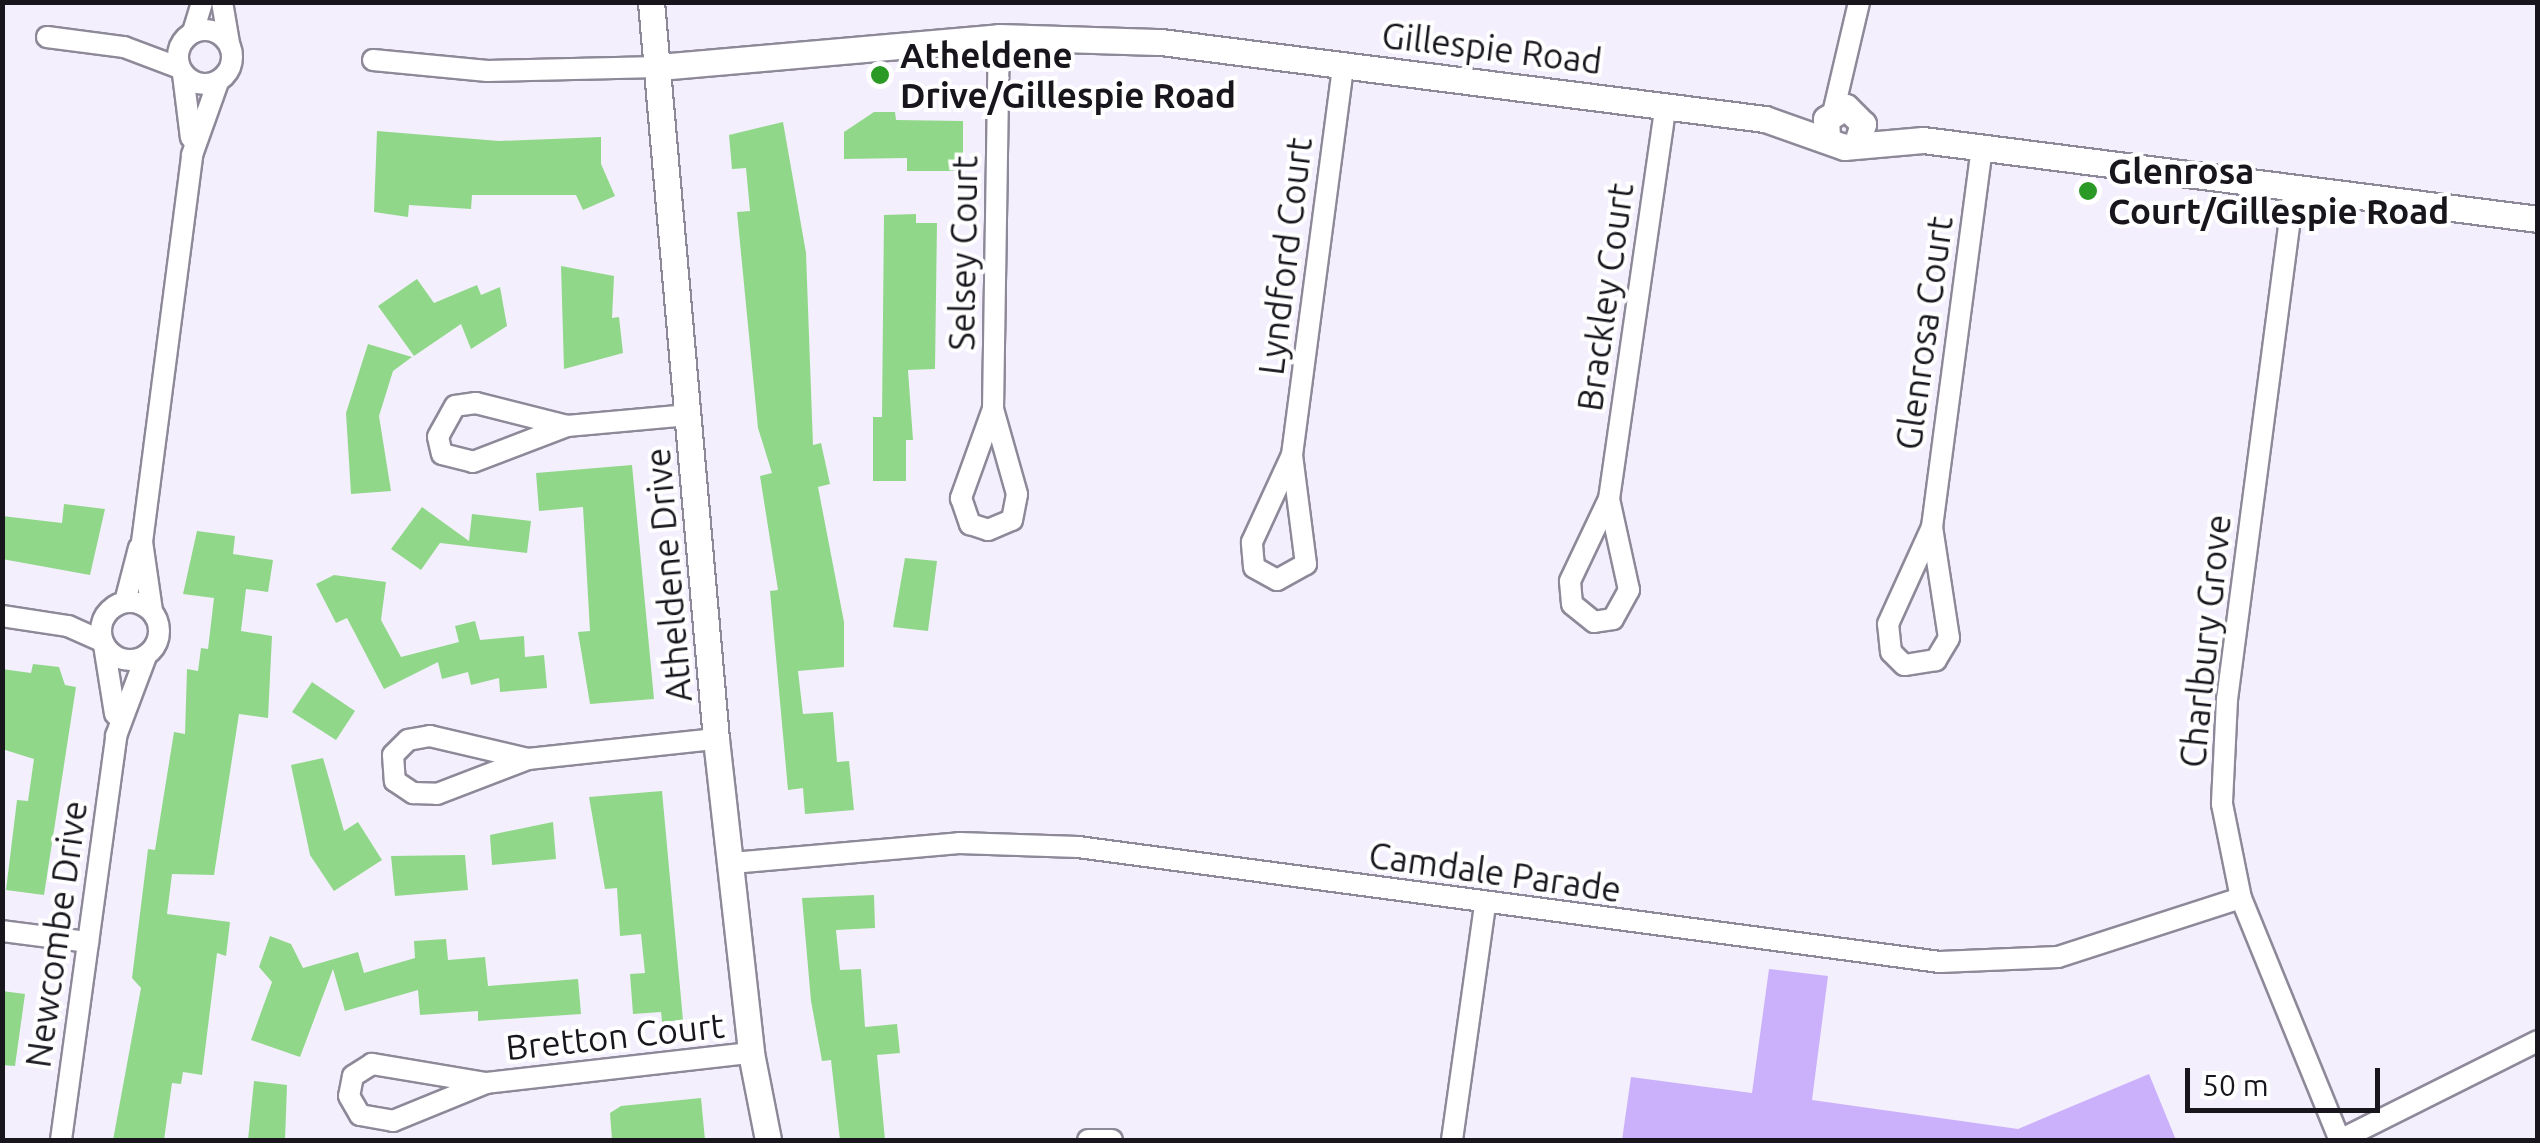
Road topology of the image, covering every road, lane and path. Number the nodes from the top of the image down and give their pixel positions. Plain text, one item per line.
1 (202, 2) edge
2 (222, 2) edge
3 (651, 2) edge
4 (1859, 2) edge
5 (191, 33) junction
6 (47, 37) dead end
7 (1000, 37) junction
8 (229, 42) junction
9 (124, 46) junction
10 (373, 60) dead end
11 (1343, 65) junction
12 (659, 67) junction
13 (182, 71) junction
14 (218, 82) junction
15 (1666, 105) junction
16 (1844, 122) junction
17 (1982, 149) junction
18 (192, 155) junction
19 (2294, 188) junction
20 (2538, 219) edge
21 (992, 409) junction
22 (690, 415) junction
23 (566, 426) junction
24 (1292, 455) junction
25 (1609, 498) junction
26 (1932, 527) junction
27 (142, 542) junction
28 (117, 606) junction
29 (152, 612) junction
30 (2, 616) edge
31 (52, 623) junction
32 (103, 643) junction
33 (146, 656) junction
34 (116, 736) junction
35 (716, 738) junction
36 (528, 759) junction
37 (732, 864) junction
38 (2241, 898) junction
39 (1485, 904) junction
40 (2, 931) edge
41 (88, 942) junction
42 (2538, 1041) edge
43 (750, 1053) junction
44 (486, 1083) junction
45 (61, 1140) edge
46 (768, 1140) edge
47 (1088, 1140) edge
48 (1112, 1140) edge
49 (1452, 1140) edge
50 (2340, 1140) edge

1 - 5 street
2 - 8 street
3 - 12 street, Atheldene Drive
4 - 16 street
5 - 8 street
5 - 9 street
5 - 13 street
6 - 9 street
7 - 11 street, Gillespie Road
7 - 12 street, Gillespie Road
7 - 21 street, Selsey Court
8 - 14 street
9 - 13 street
10 - 12 street, Gillespie Road
11 - 15 street, Gillespie Road
11 - 24 street, Lyndford Court
12 - 22 street, Atheldene Drive
13 - 14 street
13 - 18 street
14 - 18 street
15 - 16 street, Gillespie Road
15 - 25 street, Brackley Court
16 - 17 street, Gillespie Road
17 - 19 street, Gillespie Road
17 - 26 street, Glenrosa Court
18 - 27 street
19 - 20 street, Gillespie Road
19 - 38 street, Charlbury Grove
21 - 21 street, Selsey Court
22 - 23 street
22 - 35 street, Atheldene Drive
23 - 23 street
24 - 24 street, Lyndford Court
25 - 25 street, Brackley Court
26 - 26 street, Glenrosa Court
27 - 28 street
27 - 29 street
28 - 29 street
28 - 31 street
28 - 32 street
29 - 33 street
30 - 31 street
31 - 32 street
32 - 33 street
32 - 34 street, Newcombe Drive
33 - 34 street, Newcombe Drive
34 - 41 street, Newcombe Drive
35 - 36 street
35 - 37 street, Atheldene Drive
36 - 36 street
37 - 39 street, Camdale Parade
37 - 43 street, Atheldene Drive
38 - 39 street, Camdale Parade
38 - 50 street, Charlbury Grove
39 - 49 street
40 - 41 street
41 - 45 street, Newcombe Drive
42 - 50 street
43 - 44 street, Bretton Court
43 - 46 street, Atheldene Drive
44 - 44 street, Bretton Court
47 - 48 street

